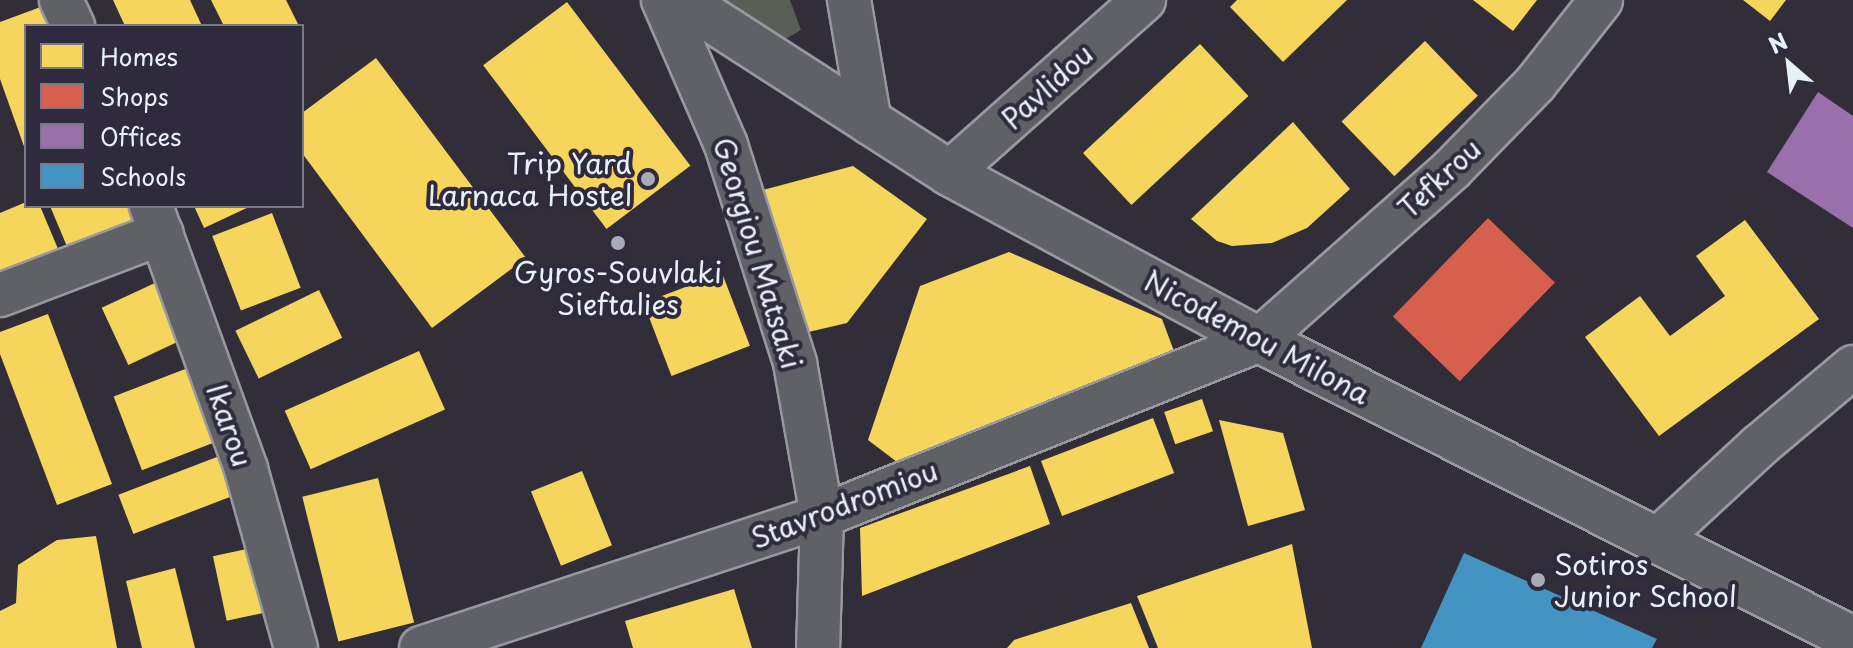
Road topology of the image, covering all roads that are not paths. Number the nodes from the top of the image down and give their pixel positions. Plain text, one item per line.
1 (61, 0) edge
2 (663, 0) edge
3 (681, 0) edge
4 (849, 0) edge
5 (1144, 0) edge
6 (1601, 0) edge
7 (72, 24) edge
8 (870, 123) junction
9 (949, 173) junction
10 (156, 220) edge
11 (0, 295) edge
12 (1259, 340) junction
13 (1853, 367) edge
14 (822, 516) junction
15 (1655, 542) junction
16 (1853, 639) edge
17 (296, 648) edge
18 (421, 648) edge
19 (818, 648) edge

1 - 7 street
2 - 14 street, Georgiou Matsaki
3 - 8 main road, Nicodemou Milona
4 - 8 street
5 - 9 street, Pavlidou
6 - 12 street, Tefkrou
8 - 9 main road, Nicodemou Milona
9 - 12 main road, Nicodemou Milona
10 - 11 street
10 - 17 street, Ikarou
12 - 14 street, Stavrodromiou
12 - 15 main road, Nicodemou Milona
13 - 15 street
14 - 18 street, Stavrodromiou
14 - 19 street, Georgiou Matsaki
15 - 16 main road, Nicodemou Milona

